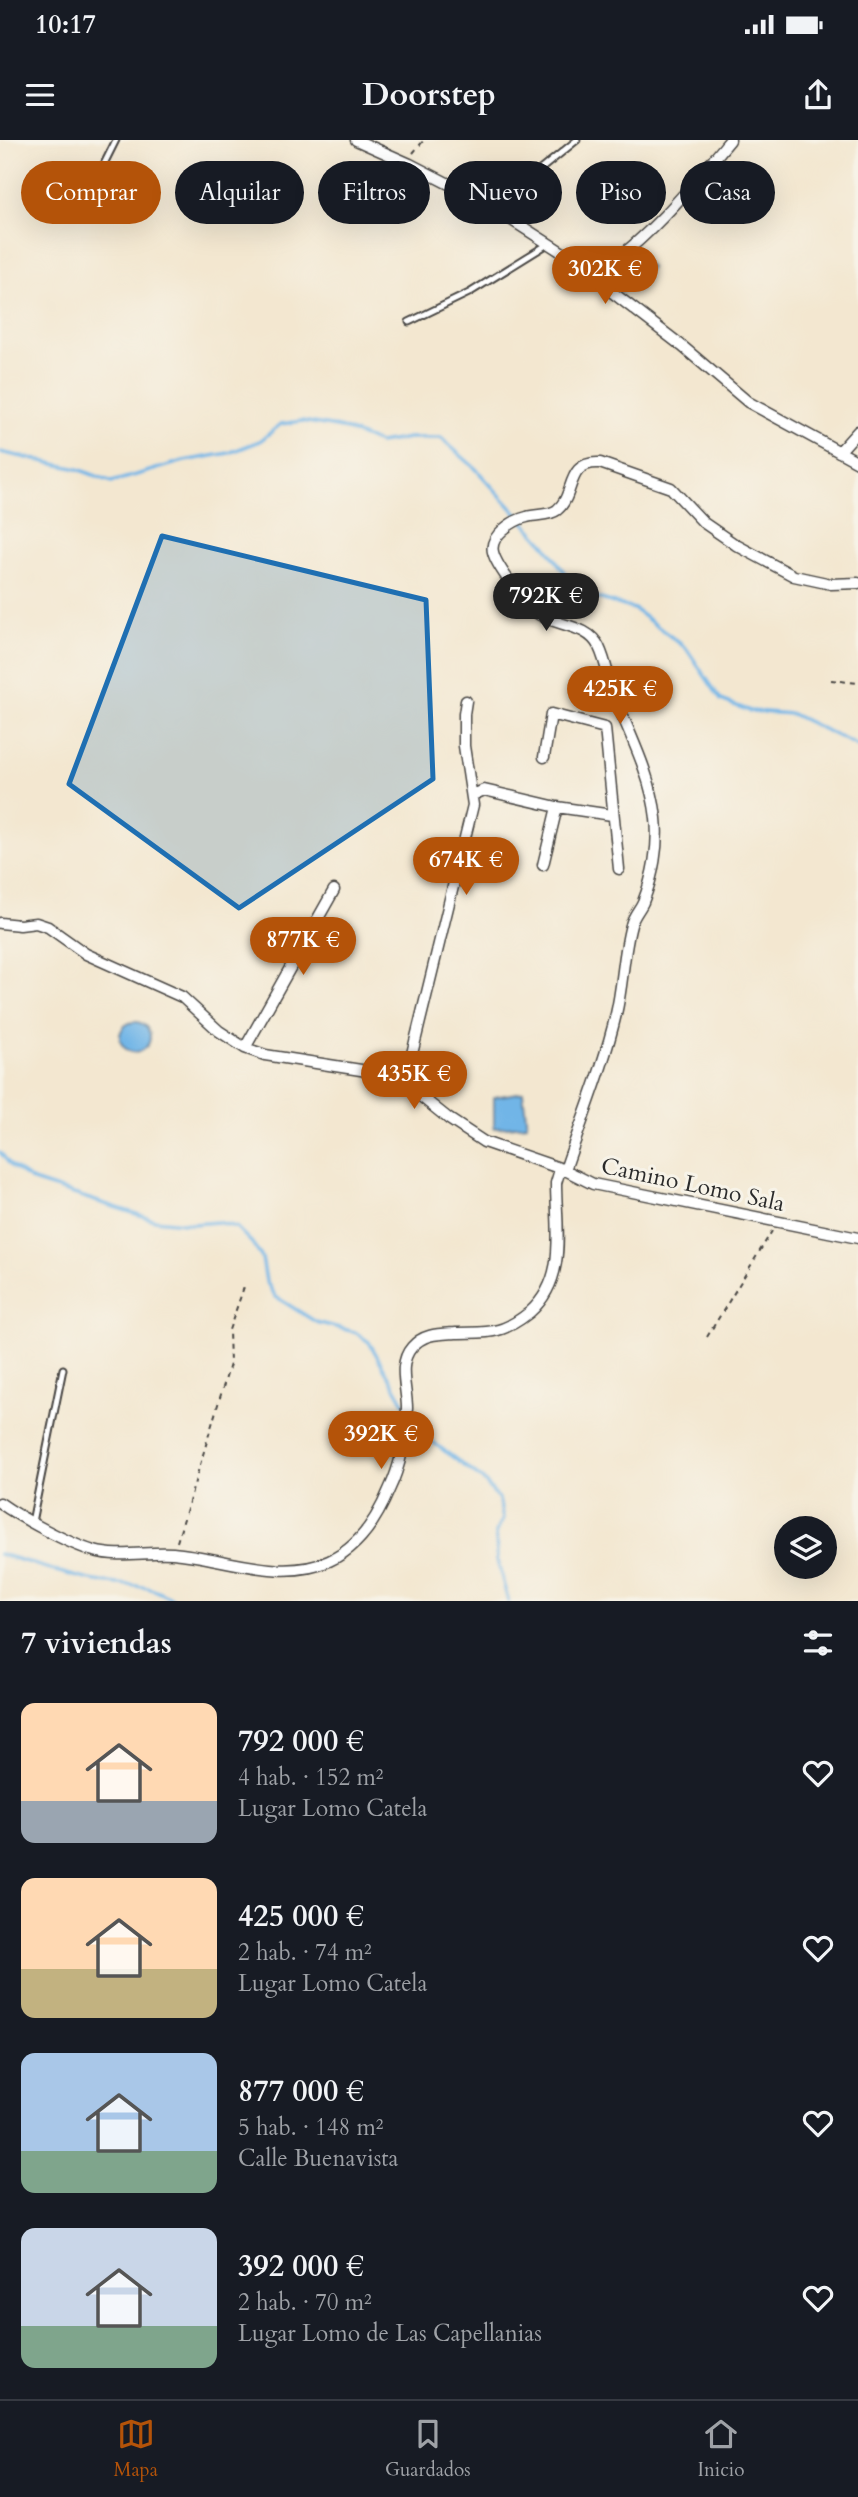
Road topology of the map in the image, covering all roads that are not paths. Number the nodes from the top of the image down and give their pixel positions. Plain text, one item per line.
1 (116, 140) edge
2 (356, 140) edge
3 (577, 140) edge
4 (730, 140) edge
5 (106, 161) edge
6 (550, 161) edge
7 (444, 182) edge
8 (517, 224) edge
9 (548, 244) junction
10 (596, 274) junction
11 (409, 322) dead end
12 (858, 431) edge
13 (839, 452) junction
14 (858, 462) edge
15 (858, 583) edge
16 (466, 701) dead end
17 (544, 757) dead end
18 (473, 795) junction
19 (557, 807) junction
20 (612, 815) junction
21 (543, 865) dead end
22 (619, 869) dead end
23 (334, 890) dead end
24 (0, 923) edge
25 (245, 1048) junction
26 (402, 1082) junction
27 (565, 1170) junction
28 (858, 1238) edge
29 (63, 1369) dead end
30 (0, 1503) edge
31 (32, 1521) junction

1 - 5 lane
2 - 7 street
3 - 6 lane
4 - 10 street
8 - 9 street
9 - 10 street
9 - 11 lane
10 - 13 street
12 - 13 street
13 - 14 street
15 - 27 street
16 - 18 street
17 - 20 street
18 - 19 street
18 - 26 street
19 - 20 street
19 - 21 street
20 - 22 street
23 - 25 street
24 - 25 street, Camino Lomo Sala
25 - 26 street, Camino Lomo Sala
26 - 27 street, Camino Lomo Sala
27 - 28 street, Camino Lomo Sala
27 - 31 street
29 - 31 lane
30 - 31 street

